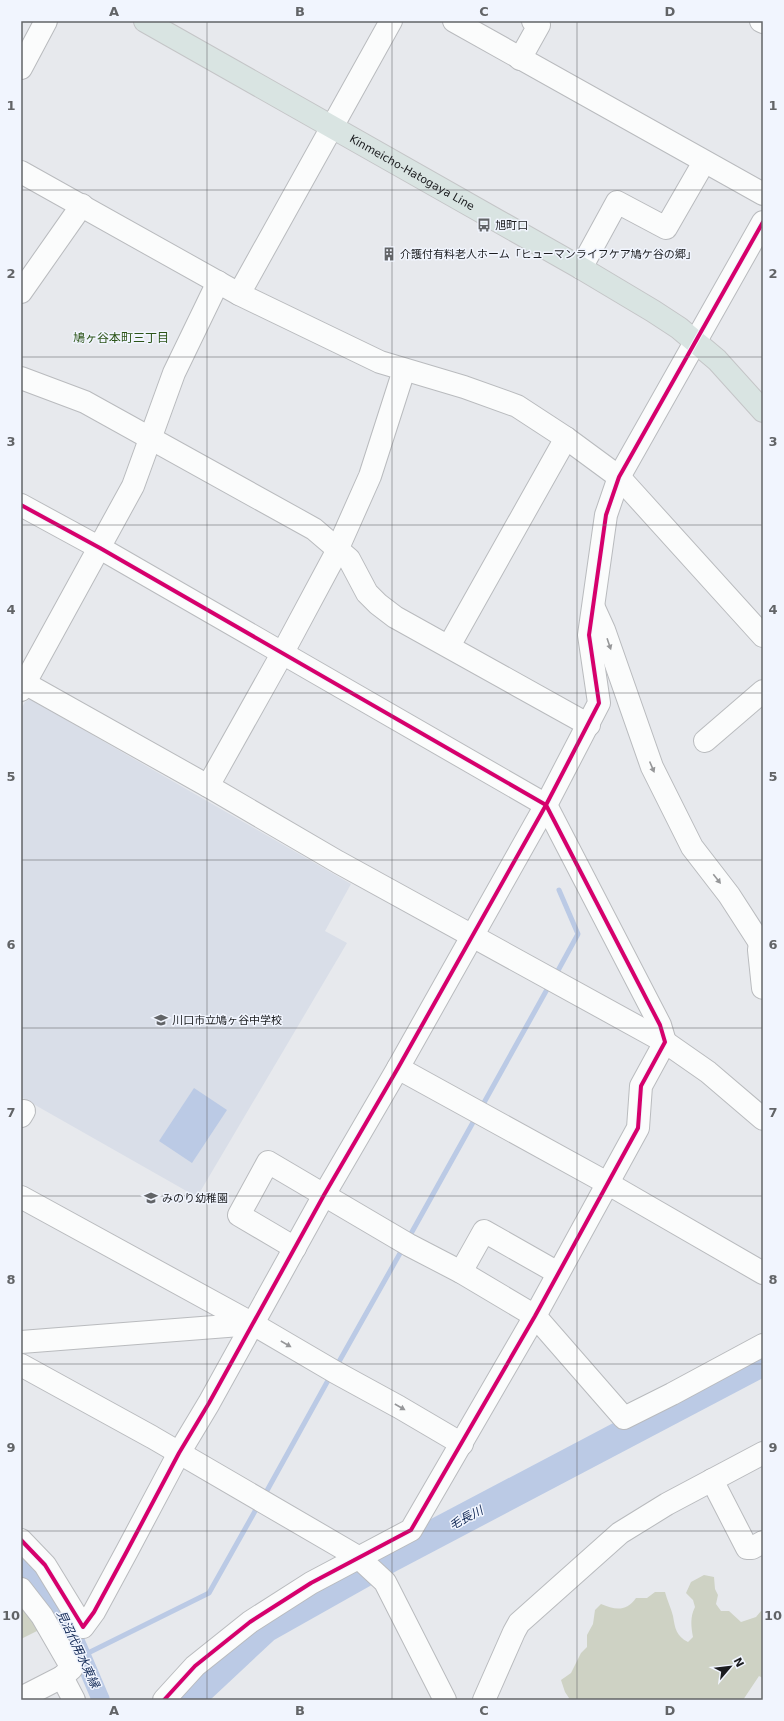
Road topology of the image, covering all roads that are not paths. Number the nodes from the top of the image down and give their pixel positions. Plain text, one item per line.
1 (46, 21) edge
2 (145, 21) edge
3 (391, 21) edge
4 (454, 21) edge
5 (533, 21) edge
6 (520, 59) junction
7 (21, 68) edge
8 (332, 127) junction
9 (704, 162) junction
10 (21, 172) edge
11 (763, 194) edge
12 (82, 205) junction
13 (763, 222) edge
14 (581, 268) junction
15 (218, 282) junction
16 (21, 292) edge
17 (239, 294) junction
18 (696, 341) junction
19 (404, 370) junction
20 (21, 378) edge
21 (763, 411) edge
22 (151, 438) junction
23 (566, 438) junction
24 (619, 477) junction
25 (21, 505) edge
26 (100, 548) junction
27 (338, 549) junction
28 (594, 608) junction
29 (763, 636) edge
30 (449, 646) junction
31 (282, 654) junction
32 (22, 685) edge
33 (763, 691) edge
34 (589, 725) junction
35 (705, 741) dead end
36 (208, 786) junction
37 (546, 805) junction
38 (472, 936) junction
39 (761, 944) edge
40 (763, 988) edge
41 (665, 1042) junction
42 (398, 1068) junction
43 (763, 1119) edge
44 (607, 1183) junction
45 (324, 1195) junction
46 (21, 1197) edge
47 (295, 1248) junction
48 (461, 1272) junction
49 (558, 1273) junction
50 (763, 1273) edge
51 (535, 1316) junction
52 (253, 1324) junction
53 (21, 1342) edge
54 (763, 1345) edge
55 (21, 1365) edge
56 (462, 1444) junction
57 (178, 1453) junction
58 (763, 1453) edge
59 (712, 1480) junction
60 (21, 1540) edge
61 (763, 1542) edge
62 (358, 1557) junction
63 (21, 1589) edge
64 (62, 1677) junction
65 (21, 1698) edge
66 (74, 1700) edge
67 (164, 1700) edge
68 (445, 1700) edge
69 (484, 1700) edge

1 - 7 street
2 - 8 main road, Kinmeicho-Hatogaya Line
3 - 8 street
4 - 6 street
5 - 6 street
6 - 9 street
8 - 14 main road, Kinmeicho-Hatogaya Line
8 - 17 street
9 - 11 street
9 - 14 street
10 - 12 street
12 - 15 street
12 - 16 street
13 - 18 street
14 - 18 main road, Kinmeicho-Hatogaya Line
15 - 17 street
15 - 22 street
17 - 19 street
18 - 21 main road, Kinmeicho-Hatogaya Line
18 - 24 street
19 - 23 street
19 - 27 street
20 - 22 street
22 - 26 street
22 - 27 street
23 - 24 street
23 - 30 street
24 - 28 street
24 - 29 street
25 - 26 street
26 - 31 street
26 - 32 street
27 - 30 street
27 - 31 street
28 - 34 street
28 -> 39 street
30 - 34 street
31 - 36 street
31 - 37 street
32 - 36 street
33 - 35 street
34 - 37 street
36 - 38 street
37 - 38 street
37 - 41 street
38 - 41 street
38 - 42 street
39 - 40 street
41 - 43 street
41 - 44 street
42 - 44 street
42 - 45 street
44 - 49 street
44 - 50 street
45 - 47 street
45 - 47 street
45 - 48 street
46 - 52 street
47 - 52 street
48 - 49 street
48 - 51 street
49 - 51 street
51 - 54 street
51 - 56 street
52 - 53 street
52 -> 56 street
52 - 57 street
55 - 57 street
56 - 62 street
57 - 60 street
57 - 62 street
58 - 59 street
59 - 61 street
59 - 69 street
62 - 67 street
62 - 68 street
63 - 64 street
64 - 65 street
64 - 66 street

